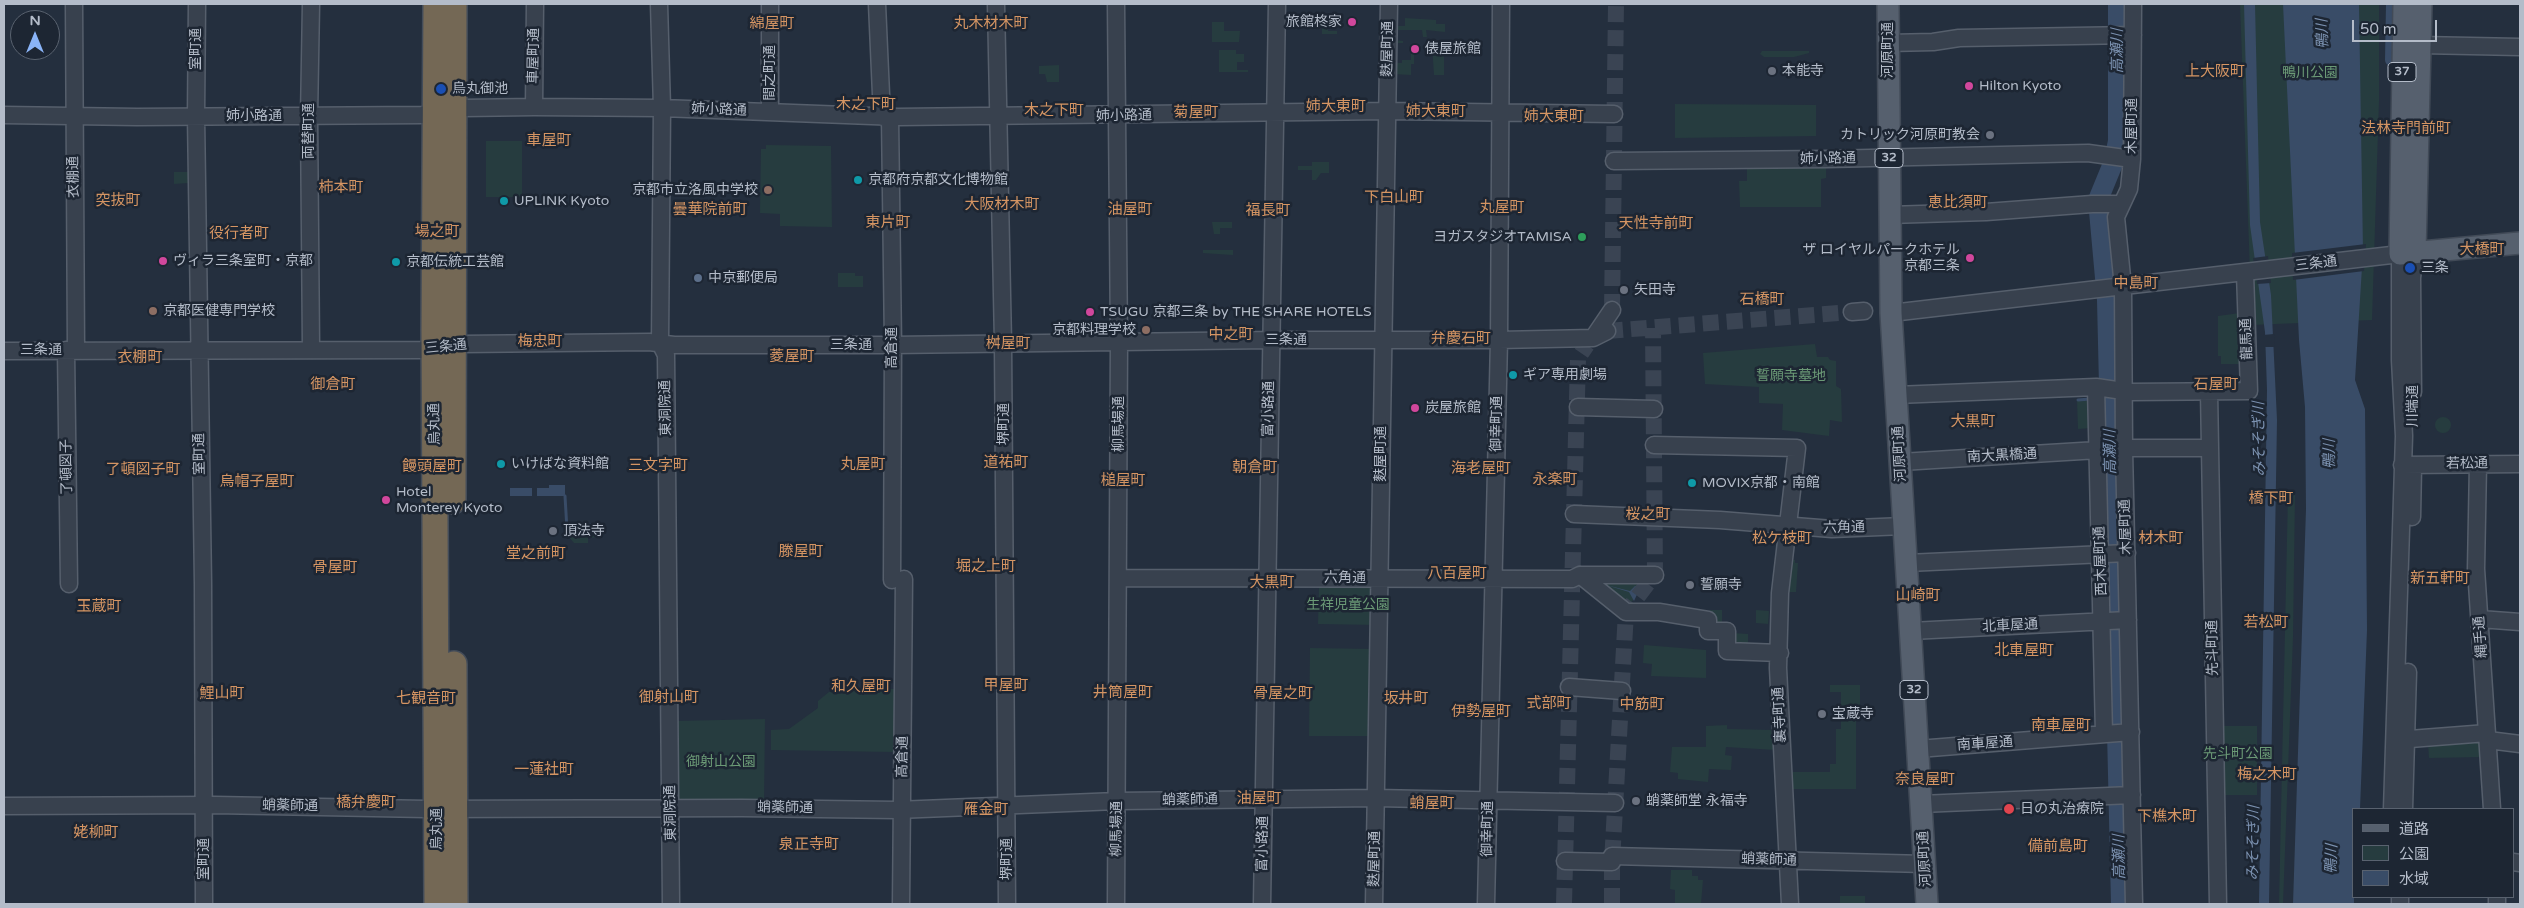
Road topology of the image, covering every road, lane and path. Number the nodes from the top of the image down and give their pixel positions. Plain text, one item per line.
1 (74, 4) edge
2 (197, 4) edge
3 (311, 4) edge
4 (436, 4) edge
5 (454, 4) edge
6 (535, 4) edge
7 (659, 4) edge
8 (770, 4) edge
9 (878, 4) edge
10 (996, 4) edge
11 (1116, 4) edge
12 (1277, 4) edge
13 (1389, 4) edge
14 (1501, 4) edge
15 (1888, 4) edge
16 (2133, 4) edge
17 (2404, 4) edge
18 (2421, 4) edge
19 (2123, 35) junction
20 (1888, 43) junction
21 (2420, 45) junction
22 (2520, 47) edge
23 (534, 108) junction
24 (662, 108) junction
25 (444, 111) junction
26 (770, 112) junction
27 (1274, 112) junction
28 (1387, 112) junction
29 (1500, 113) junction
30 (1614, 114) dead end
31 (4, 115) edge
32 (74, 116) junction
33 (196, 116) junction
34 (308, 116) junction
35 (999, 116) junction
36 (1118, 116) junction
37 (886, 117) junction
38 (1889, 157) junction
39 (2128, 158) junction
40 (1614, 161) dead end
41 (2121, 204) junction
42 (1889, 215) junction
43 (2520, 243) edge
44 (2407, 253) junction
45 (2249, 272) junction
46 (2112, 288) junction
47 (1612, 310) tunnel mouth
48 (1891, 313) junction
49 (1270, 340) junction
50 (1499, 340) junction
51 (1382, 341) junction
52 (660, 343) junction
53 (1003, 343) junction
54 (1119, 343) junction
55 (892, 345) junction
56 (443, 347) junction
57 (311, 348) junction
58 (198, 349) junction
59 (71, 350) junction
60 (4, 351) edge
61 (2109, 389) junction
62 (2209, 391) junction
63 (1896, 395) junction
64 (1578, 407) dead end
65 (1654, 409) dead end
66 (2110, 420) junction
67 (1654, 445) dead end
68 (2210, 448) junction
69 (2110, 450) junction
70 (1900, 462) junction
71 (2478, 464) junction
72 (2520, 464) edge
73 (2408, 465) junction
74 (1574, 514) dead end
75 (1788, 526) junction
76 (1904, 526) junction
77 (2114, 554) junction
78 (1907, 563) junction
79 (1655, 575) dead end
80 (1576, 577) junction
81 (1119, 578) junction
82 (1267, 578) junction
83 (1380, 578) junction
84 (1493, 579) junction
85 (69, 584) dead end
86 (2480, 619) junction
87 (2115, 620) junction
88 (2520, 622) edge
89 (1911, 631) junction
90 (1780, 653) junction
91 (1569, 687) dead end
92 (1622, 691) dead end
93 (2118, 733) junction
94 (2487, 736) junction
95 (2401, 739) junction
96 (2520, 744) edge
97 (1918, 749) junction
98 (2123, 795) junction
99 (1376, 798) junction
100 (1264, 799) junction
101 (1488, 800) junction
102 (1117, 801) junction
103 (1615, 803) dead end
104 (1921, 804) junction
105 (204, 805) junction
106 (1007, 805) junction
107 (4, 806) edge
108 (672, 808) junction
109 (2392, 808) edge
110 (2404, 808) edge
111 (2492, 808) edge
112 (446, 809) junction
113 (902, 809) junction
114 (1566, 861) dead end
115 (1788, 861) junction
116 (1925, 864) junction
117 (204, 904) edge
118 (437, 904) edge
119 (455, 904) edge
120 (671, 904) edge
121 (901, 904) edge
122 (1007, 904) edge
123 (1116, 904) edge
124 (1262, 904) edge
125 (1374, 904) edge
126 (1486, 904) edge
127 (1790, 904) edge
128 (1927, 904) edge
129 (2134, 904) edge
130 (2218, 904) edge

1 - 32 street, 衣棚通
2 - 33 street, 室町通
3 - 34 street, 両替町通
4 - 25 highway, 烏丸通
5 - 25 highway, 烏丸通
6 - 23 street, 車屋町通
7 - 24 street, 東洞院通
8 - 26 street, 間之町通
9 - 37 street, 高倉通
10 - 35 street, 堺町通
11 - 36 street, 柳馬場通
12 - 27 street, 富小路通
13 - 28 street, 麩屋町通
14 - 29 street, 御幸町通
15 - 20 main road, 河原町通 / 32
16 - 19 street, 木屋町通
17 - 44 main road, 川端通 / 37
18 - 21 main road, 川端通 / 37
19 - 20 street
19 - 39 street, 木屋町通
20 - 38 main road, 河原町通 / 32
21 - 22 street
21 - 44 main road, 川端通 / 37
23 - 24 street, 姉小路通
23 - 25 street, 姉小路通
24 - 26 street, 姉小路通
24 - 52 street, 東洞院通
25 - 34 street, 姉小路通
25 - 56 highway, 烏丸通
26 - 37 street, 姉小路通
27 - 28 street, 姉小路通
27 - 36 street, 姉小路通
27 - 49 street, 富小路通
28 - 29 street, 姉小路通
28 - 51 street, 麩屋町通
29 - 30 street, 姉小路通
29 - 50 street, 御幸町通
31 - 32 street, 姉小路通
32 - 33 street, 姉小路通
32 - 59 street, 衣棚通
33 - 34 street, 姉小路通
33 - 58 street, 室町通
34 - 57 street, 両替町通
35 - 36 street, 姉小路通
35 - 37 street, 姉小路通
35 - 53 street, 堺町通
36 - 54 street, 柳馬場通
37 - 55 street, 高倉通
38 - 39 street, 姉小路通
38 - 40 street, 姉小路通
38 - 42 main road, 河原町通 / 32
39 - 41 street, 木屋町通
41 - 42 street
41 - 46 street, 木屋町通
42 - 48 main road, 河原町通 / 32
43 - 44 main road, 三条通
44 - 45 street, 三条通
44 - 73 street, 川端通
45 - 46 street, 三条通
45 - 62 street, 龍馬通
46 - 48 street, 三条通
46 - 61 street, 木屋町通
47 - 50 street, 三条通
48 - 63 main road, 河原町通 / 32
49 - 51 street, 三条通
49 - 54 street, 三条通
49 - 82 street, 富小路通
50 - 51 street, 三条通
50 - 84 street, 御幸町通
51 - 83 street, 麩屋町通
52 - 55 street, 三条通
52 - 56 street, 三条通
52 - 108 street, 東洞院通
53 - 54 street, 三条通
53 - 55 street, 三条通
53 - 106 street, 堺町通
54 - 81 street, 柳馬場通
55 - 113 street, 高倉通
56 - 57 street, 三条通
56 - 112 highway, 烏丸通
57 - 58 street, 三条通
58 - 59 street, 三条通
58 - 105 street, 室町通
59 - 60 street, 三条通
59 - 85 street, 了頓図子
61 - 62 street, 龍馬通
61 - 63 street, 龍馬通
61 - 66 street, 西木屋町通
61 - 66 street, 木屋町通
62 - 68 street, 先斗町通
63 - 70 main road, 河原町通 / 32
64 - 65 street
66 - 69 street, 木屋町通
66 - 69 street, 西木屋町通
67 - 75 street, 裏寺町通
68 - 69 street, 南大黒橋通
68 - 130 street, 先斗町通
69 - 70 street, 南大黒橋通
69 - 77 street, 木屋町通
69 - 77 street, 西木屋町通
70 - 76 main road, 河原町通 / 32
71 - 72 street, 若松通
71 - 73 street, 若松通
71 - 86 street, 縄手通
73 - 95 street, 川端通
74 - 75 street, 六角通
75 - 76 street, 六角通
75 - 90 street, 裏寺町通
76 - 78 main road, 河原町通 / 32
77 - 78 street
77 - 87 street, 西木屋町通
77 - 87 street, 木屋町通
78 - 89 main road, 河原町通 / 32
79 - 80 street, 六角通
80 - 84 street, 六角通
80 - 90 street
81 - 82 street, 六角通
81 - 102 street, 柳馬場通
82 - 83 street, 六角通
82 - 100 street, 富小路通
83 - 84 street, 六角通
83 - 99 street, 麩屋町通
84 - 101 street, 御幸町通
86 - 88 street
86 - 94 street, 縄手通
87 - 89 street, 北車屋通
87 - 93 street, 西木屋町通
87 - 93 street, 木屋町通
89 - 97 main road, 河原町通 / 32
90 - 115 street, 裏寺町通
91 - 92 street
93 - 97 street, 南車屋通
93 - 98 street, 木屋町通
94 - 95 street
94 - 96 street
94 - 111 street, 縄手通
95 - 109 street, 川端通
95 - 110 street, 川端通
97 - 104 main road, 河原町通 / 32
98 - 104 street
98 - 129 street, 木屋町通
99 - 100 street, 蛸薬師通
99 - 101 street, 蛸薬師通
99 - 125 street, 麩屋町通
100 - 102 street, 蛸薬師通
100 - 124 street, 富小路通
101 - 103 street, 蛸薬師通
101 - 126 street, 御幸町通
102 - 106 street, 蛸薬師通
102 - 123 street, 柳馬場通
104 - 116 main road, 河原町通 / 32
105 - 107 street, 蛸薬師通
105 - 112 street, 蛸薬師通
105 - 117 street, 室町通
106 - 113 street, 蛸薬師通
106 - 122 street, 堺町通
108 - 112 street, 蛸薬師通
108 - 113 street, 蛸薬師通
108 - 120 street, 東洞院通
112 - 118 highway, 烏丸通
112 - 119 highway, 烏丸通
113 - 121 street, 高倉通
114 - 115 street, 蛸薬師通
115 - 116 street, 蛸薬師通
115 - 127 street, 裏寺町通
116 - 128 main road, 河原町通 / 32

